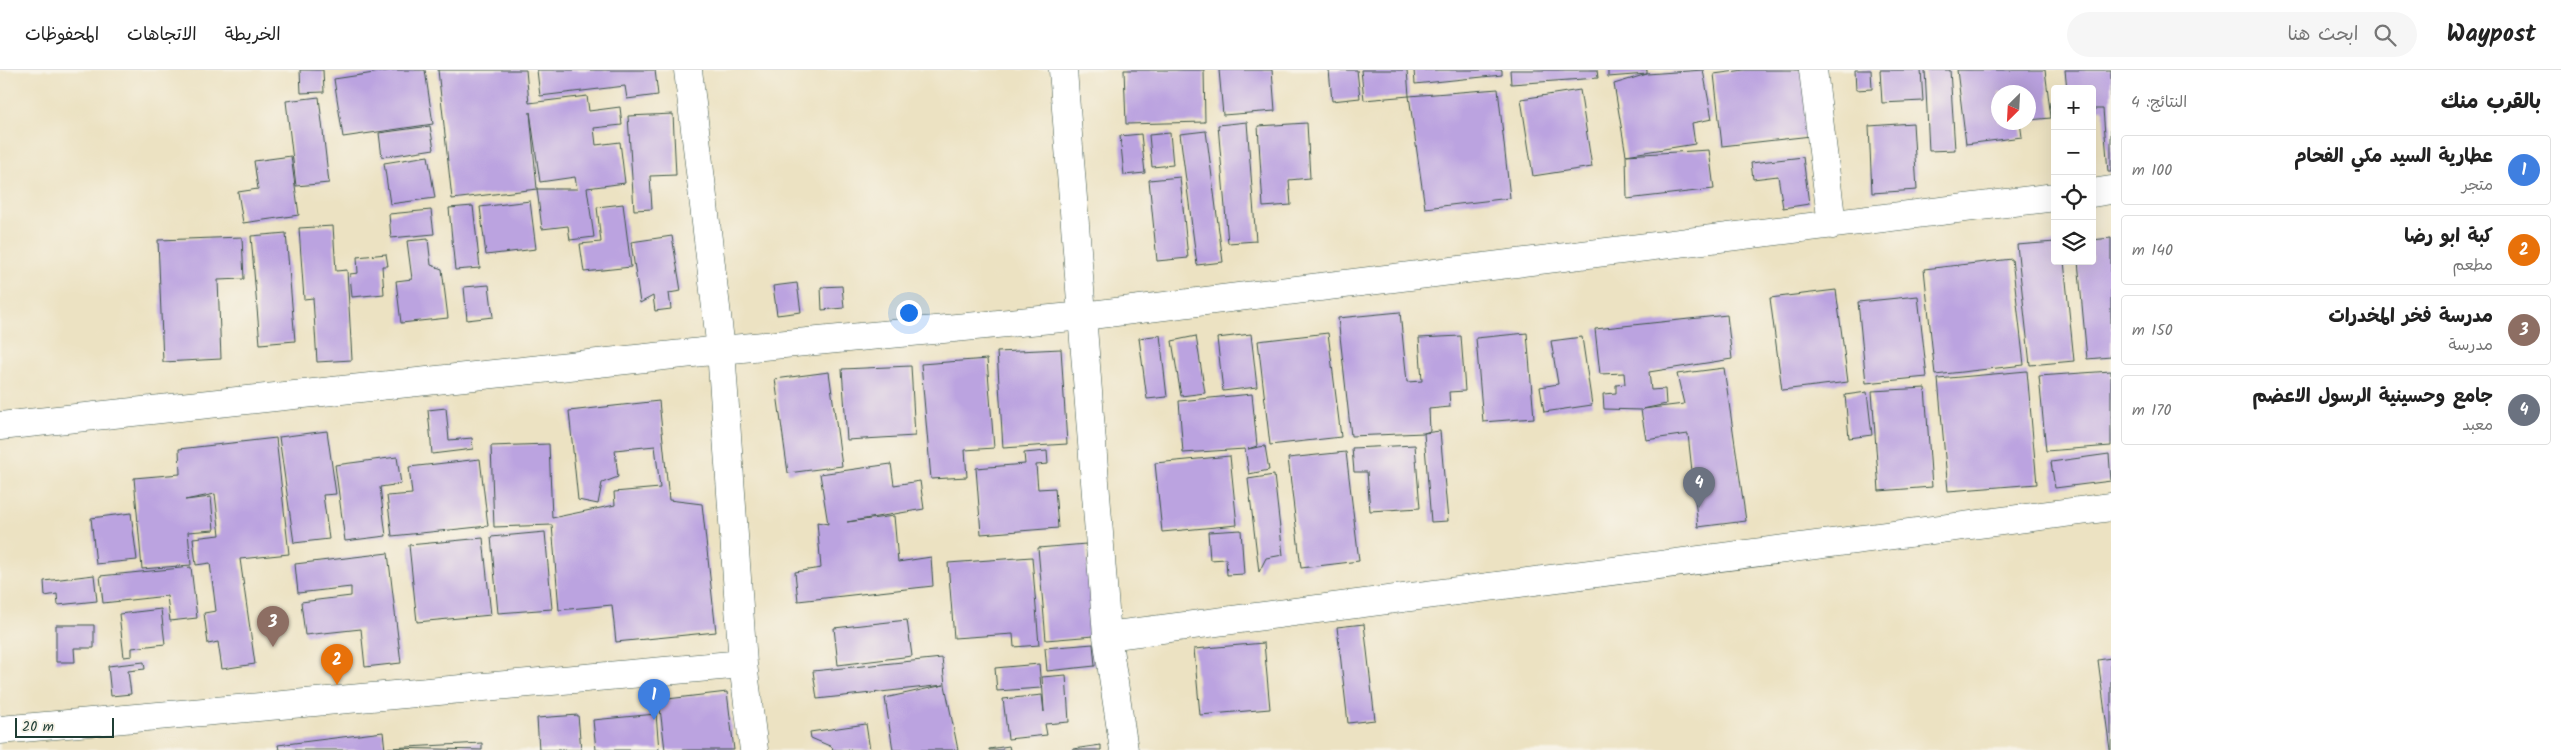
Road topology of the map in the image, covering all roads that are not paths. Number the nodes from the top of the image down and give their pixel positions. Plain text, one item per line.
1 (688, 70) edge
2 (1063, 70) edge
3 (1813, 70) edge
4 (2111, 190) edge
5 (2096, 192) edge
6 (2051, 198) edge
7 (1832, 225) junction
8 (1083, 316) junction
9 (721, 350) junction
10 (0, 426) edge
11 (2111, 507) edge
12 (1107, 636) junction
13 (742, 664) junction
14 (0, 730) edge
15 (754, 750) edge
16 (1124, 750) edge

1 - 9 street
2 - 8 street
3 - 7 street
4 - 5 street
6 - 7 street
7 - 8 street
8 - 9 street
8 - 12 street
9 - 10 street
9 - 13 street
11 - 12 street
12 - 16 street
13 - 14 street
13 - 15 street

